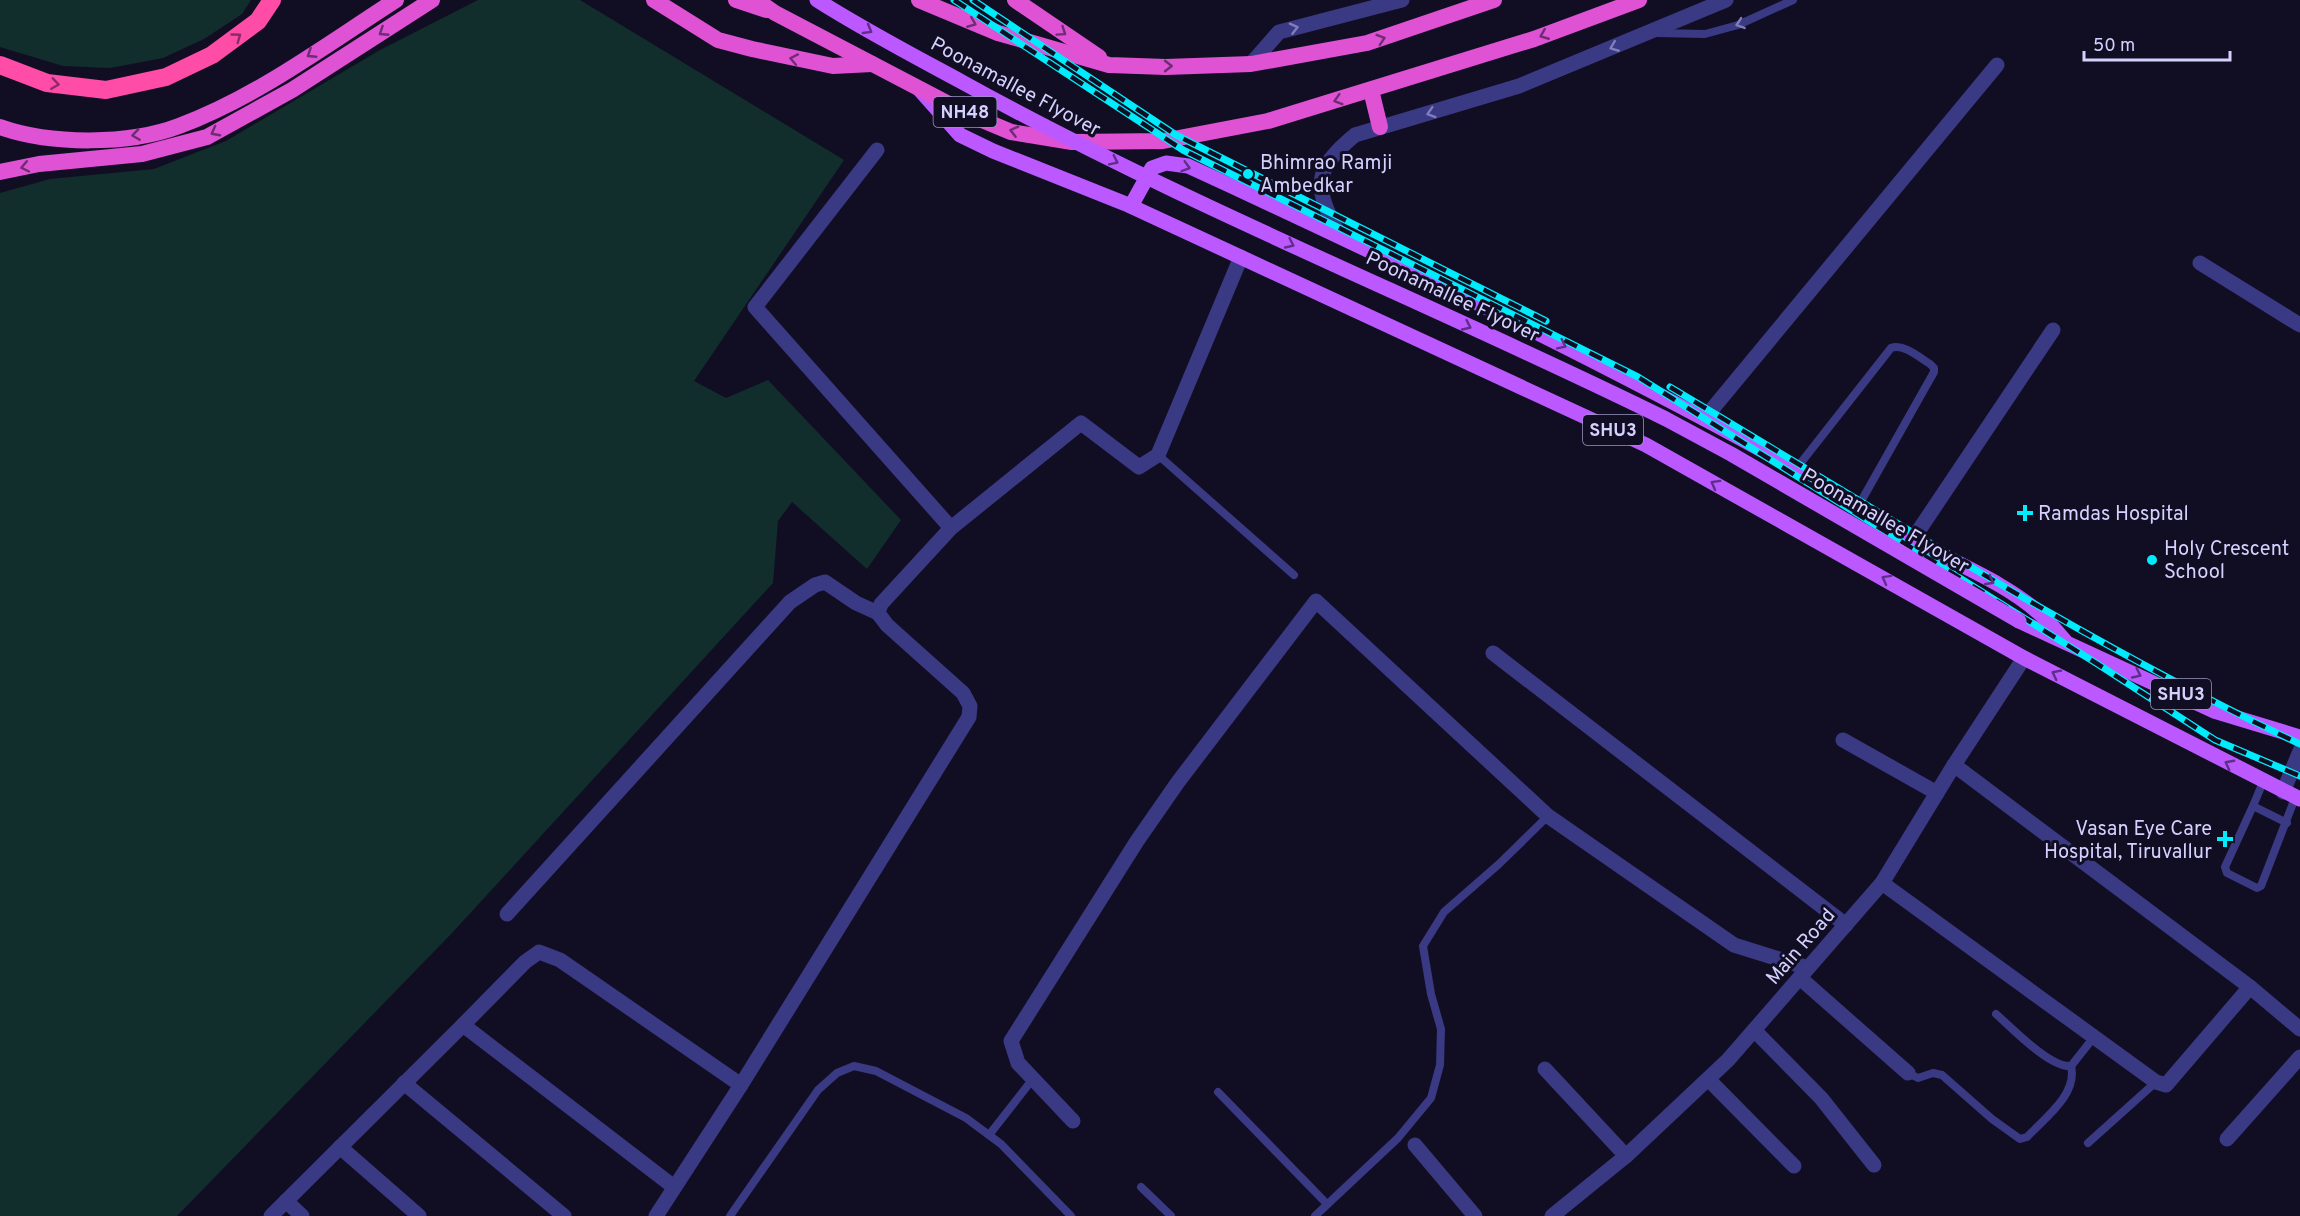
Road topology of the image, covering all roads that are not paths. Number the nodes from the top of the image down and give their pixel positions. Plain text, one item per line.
1 (272, 0) edge
2 (396, 0) edge
3 (432, 0) edge
4 (654, 0) edge
5 (736, 0) edge
6 (756, 0) edge
7 (818, 0) edge
8 (1015, 0) edge
9 (1402, 0) edge
10 (1494, 0) edge
11 (1639, 0) edge
12 (1726, 0) edge
13 (1793, 0) edge
14 (926, 2) edge
15 (775, 13) junction
16 (1649, 33) junction
17 (873, 64) junction
18 (1109, 64) junction
19 (1251, 64) junction
20 (0, 65) edge
21 (1997, 66) dead end
22 (917, 87) junction
23 (1371, 90) junction
24 (0, 127) edge
25 (1380, 128) junction
26 (877, 150) dead end
27 (0, 172) edge
28 (1131, 206) junction
29 (1340, 236) junction
30 (1241, 257) junction
31 (2200, 263) dead end
32 (2300, 325) edge
33 (2053, 330) dead end
34 (1704, 419) junction
35 (1158, 455) junction
36 (1796, 469) junction
37 (1859, 505) junction
38 (951, 528) junction
39 (1913, 539) junction
40 (1294, 575) dead end
41 (878, 613) junction
42 (2065, 641) junction
43 (1493, 653) dead end
44 (2024, 658) junction
45 (2300, 737) edge
46 (1843, 740) dead end
47 (2300, 751) edge
48 (1954, 765) junction
49 (2263, 782) junction
50 (1937, 793) junction
51 (2293, 796) edge
52 (2253, 806) junction
53 (1548, 816) junction
54 (2287, 823) junction
55 (1882, 883) junction
56 (507, 914) dead end
57 (1846, 925) junction
58 (1804, 973) junction
59 (2250, 987) junction
60 (1996, 1014) dead end
61 (463, 1025) junction
62 (2300, 1029) edge
63 (1754, 1030) junction
64 (2094, 1036) junction
65 (2300, 1057) edge
66 (2071, 1066) junction
67 (1545, 1069) dead end
68 (1908, 1073) joint
69 (1708, 1079) junction
70 (1032, 1080) junction
71 (2156, 1082) junction
72 (404, 1083) junction
73 (741, 1085) junction
74 (1218, 1092) dead end
75 (1073, 1121) dead end
76 (989, 1135) junction
77 (2227, 1139) dead end
78 (2088, 1143) dead end
79 (1415, 1145) dead end
80 (340, 1147) junction
81 (1626, 1156) junction
82 (1874, 1165) dead end
83 (1794, 1166) dead end
84 (674, 1187) junction
85 (1141, 1187) dead end
86 (285, 1201) junction
87 (1328, 1204) junction
88 (271, 1216) edge
89 (302, 1216) edge
90 (419, 1216) edge
91 (564, 1216) edge
92 (656, 1216) edge
93 (730, 1216) edge
94 (1071, 1216) edge
95 (1171, 1216) edge
96 (1315, 1216) edge
97 (1475, 1216) edge
98 (1552, 1216) edge

20 -> 1 highway
2 -> 24 highway
3 -> 27 highway
17 -> 4 highway
5 - 15 highway
6 - 15 highway, NH48
7 -> 42 main road, Poonamallee Flyover / SHU3, bridge
8 -> 18 highway
19 -> 9 street
19 -> 10 highway
11 -> 23 highway, NH48
12 - 16 street
13 -> 16 lane
14 -> 18 highway
15 - 17 highway, NH48
16 -> 25 street
17 - 22 highway, NH48
18 -> 19 highway
21 - 34 street
23 -> 22 highway, NH48
22 - 28 main road, SHU3
23 - 25 highway
25 - 29 street
26 - 38 street
28 -> 29 main road
28 - 30 main road, SHU3
29 -> 34 main road
30 - 35 street
44 -> 30 main road, SHU3
31 - 32 street
33 - 39 street
34 - 36 main road
35 - 38 street
35 - 40 lane
36 - 37 main road
36 - 37 lane
37 - 39 main road
38 - 41 street
39 -> 42 main road
41 - 56 street
41 - 73 street
42 -> 45 main road, SHU3
43 - 57 street
44 - 48 street, Main Road
49 -> 44 main road, SHU3
46 - 50 street
47 - 51 street
48 - 50 street, Main Road
48 - 59 street
49 - 51 main road, SHU3
49 - 52 lane
50 - 55 street, Main Road
51 - 54 lane
52 - 54 lane
52 - 54 lane
53 - 58 street
53 - 70 street
53 - 87 lane
55 - 57 street, Main Road
55 - 64 street
57 - 58 street, Main Road
58 - 63 street, Main Road
58 - 68 street
59 - 62 street
59 - 71 street
60 - 66 lane
61 - 72 street
61 - 73 street
61 - 84 street
63 - 69 street, Main Road
63 - 82 street
64 - 66 lane
64 - 71 street
65 - 77 street
66 - 68 lane
67 - 81 street
69 - 81 street, Main Road
69 - 83 street
70 - 75 street
70 - 76 lane
71 - 78 lane
72 - 80 street
72 - 91 street
73 - 84 street
74 - 87 lane
76 - 93 lane
76 - 94 lane
79 - 97 street
80 - 86 street
80 - 90 street
81 - 98 street, Main Road
84 - 92 street
85 - 95 lane
86 - 88 street
86 - 89 street
87 - 96 lane

